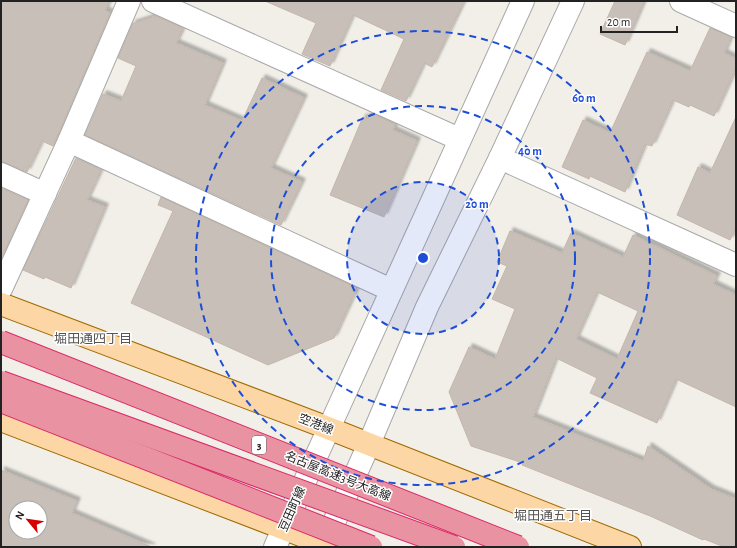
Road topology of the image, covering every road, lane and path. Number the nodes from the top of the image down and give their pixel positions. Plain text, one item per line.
1 (129, 1) edge
2 (153, 1) edge
3 (523, 1) edge
4 (573, 1) edge
5 (681, 1) edge
6 (736, 26) edge
7 (459, 139) junction
8 (69, 141) junction
9 (500, 158) junction
10 (1, 174) edge
11 (45, 194) junction
12 (736, 265) edge
13 (1, 289) edge
14 (390, 290) junction
15 (1, 304) edge
16 (1, 342) edge
17 (1, 382) edge
18 (1, 401) edge
19 (1, 420) edge
20 (328, 428) junction
21 (369, 444) junction
22 (279, 538) edge
23 (326, 546) edge
24 (371, 547) edge
25 (454, 547) edge
26 (518, 547) edge
27 (630, 547) edge

1 - 8 street
2 - 7 street
3 - 7 street, 豆田町線
4 - 9 street
5 - 6 street
7 - 14 street, 豆田町線
8 - 11 street
8 - 14 street
9 - 12 street
9 - 21 street
10 - 11 street
11 - 13 street
14 - 20 street, 豆田町線
15 - 20 main road, 空港線
16 - 26 highway, 名古屋高速3号大高線 / 3, bridge
17 - 25 highway, bridge
18 - 24 highway, bridge
19 - 22 main road
20 - 21 main road, 空港線
20 - 22 street, 豆田町線
21 - 23 street
21 - 27 main road, 空港線
22 - 23 main road

